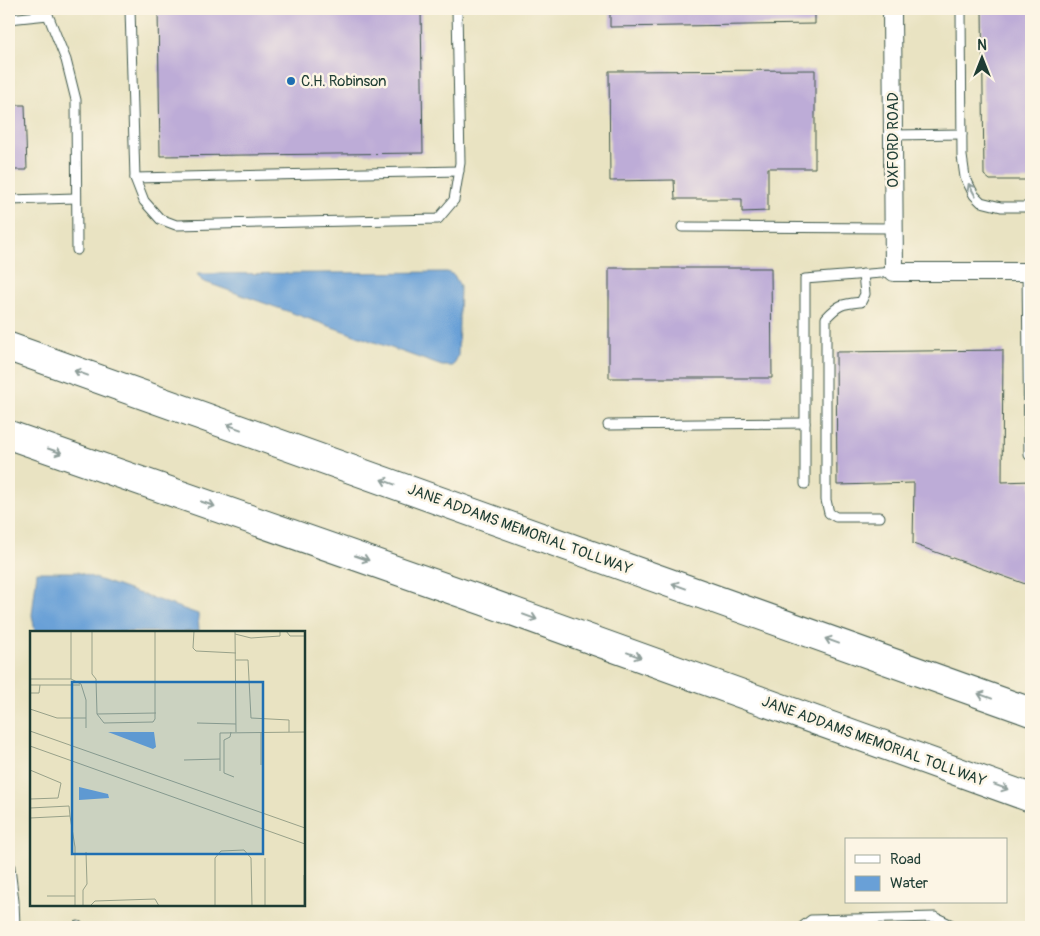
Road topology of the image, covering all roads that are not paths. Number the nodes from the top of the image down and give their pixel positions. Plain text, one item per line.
1 (36, 9) edge
2 (130, 9) edge
3 (458, 9) edge
4 (892, 9) edge
5 (960, 9) edge
6 (48, 15) junction
7 (9, 19) edge
8 (962, 134) junction
9 (893, 135) junction
10 (459, 170) junction
11 (135, 178) junction
12 (76, 198) junction
13 (9, 200) edge
14 (1031, 207) edge
15 (682, 227) dead end
16 (894, 228) junction
17 (76, 250) dead end
18 (894, 272) junction
19 (1029, 272) edge
20 (863, 274) junction
21 (9, 347) edge
22 (805, 423) junction
23 (608, 425) dead end
24 (9, 434) edge
25 (1029, 455) dead end
26 (805, 484) dead end
27 (880, 517) dead end
28 (1031, 712) edge
29 (1031, 798) edge
30 (9, 860) edge
31 (15, 927) edge
32 (802, 927) edge
33 (956, 927) edge

1 - 6 lane
2 - 11 lane
3 - 10 lane
4 - 9 street, OXFORD ROAD
5 - 8 lane
6 - 7 lane
6 - 12 lane
8 - 9 lane
14 -> 8 lane
9 - 16 street, OXFORD ROAD
10 - 11 lane
10 - 11 lane
12 - 13 lane
12 - 17 lane
15 - 16 lane
16 - 18 street, OXFORD ROAD
18 - 19 street
18 - 20 lane
19 - 25 lane
20 - 22 lane
20 - 27 lane
28 -> 21 highway, JANE ADDAMS MEMORIAL TOLLWAY
22 - 23 lane
22 - 26 lane
24 -> 29 highway, JANE ADDAMS MEMORIAL TOLLWAY
30 - 31 lane
32 - 33 lane

